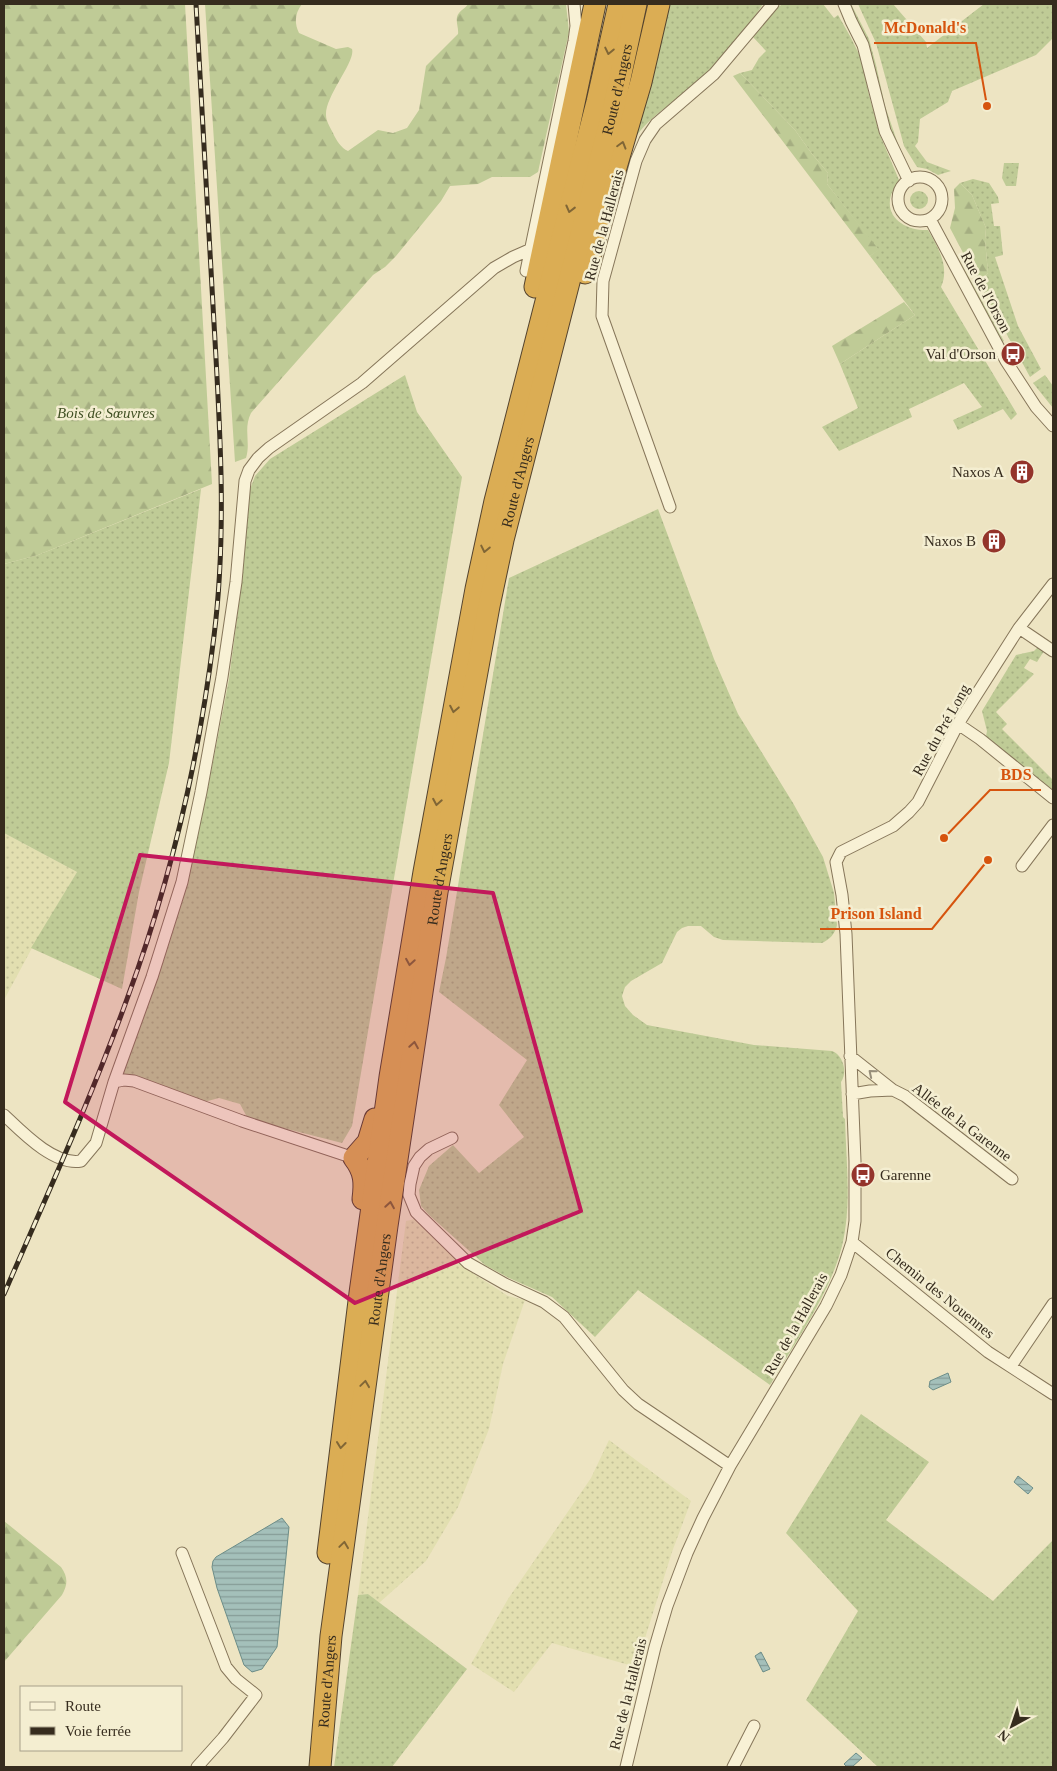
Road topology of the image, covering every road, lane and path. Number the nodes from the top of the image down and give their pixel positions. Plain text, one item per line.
1 (574, 4) edge
2 (595, 4) edge
3 (619, 4) edge
4 (636, 4) edge
5 (660, 4) edge
6 (767, 4) edge
7 (773, 4) edge
8 (836, 4) edge
9 (844, 4) edge
10 (761, 17) junction
11 (850, 21) junction
12 (909, 181) junction
13 (930, 219) junction
14 (529, 250) junction
15 (526, 270) dead end
16 (537, 407) junction
17 (1053, 426) edge
18 (495, 502) junction
19 (670, 507) dead end
20 (1053, 584) edge
21 (1019, 628) junction
22 (1053, 651) edge
23 (958, 724) junction
24 (1053, 798) edge
25 (1053, 825) edge
26 (836, 866) joint
27 (1022, 866) dead end
28 (850, 1056) junction
29 (390, 1077) junction
30 (114, 1082) junction
31 (893, 1090) junction
32 (852, 1094) junction
33 (4, 1114) edge
34 (452, 1138) dead end
35 (354, 1158) junction
36 (1012, 1179) dead end
37 (852, 1242) junction
38 (360, 1293) junction
39 (1053, 1304) edge
40 (1011, 1366) junction
41 (1053, 1394) edge
42 (730, 1466) junction
43 (182, 1553) dead end
44 (754, 1726) dead end
45 (197, 1767) edge
46 (306, 1767) edge
47 (320, 1767) edge
48 (626, 1767) edge
49 (733, 1767) edge

1 - 14 street
2 - 18 highway
3 -> 18 highway, Route d'Angers
4 - 16 highway, Route d'Angers
16 -> 5 highway
6 - 10 street, Rue de la Hallerais
7 - 10 street, Rue de la Hallerais
8 - 11 street
9 - 11 street
10 - 19 street, Rue de la Hallerais
11 - 12 street
12 - 13 street
12 - 13 street
13 - 17 street, Rue de l'Orson
14 - 15 street
14 - 30 street
47 -> 16 highway, Route d'Angers
18 -> 29 highway, Route d'Angers
20 - 21 street, Rue du Pré Long
21 - 22 street
21 - 23 street, Rue du Pré Long
23 - 24 street
23 - 26 street, Rue du Pré Long
25 - 27 street
26 - 28 street, Rue de la Hallerais
31 -> 28 street, Allée de la Garenne
28 - 32 street, Rue de la Hallerais
29 - 35 highway
29 - 38 highway, Route d'Angers
30 - 33 street
30 - 35 street
31 - 32 street, Allée de la Garenne
31 - 36 street, Allée de la Garenne
32 - 37 street, Rue de la Hallerais
34 - 42 street
35 - 38 highway
37 - 40 street, Chemin des Nouennes
37 - 42 street, Rue de la Hallerais
38 -> 46 highway, Route d'Angers
39 - 40 street
40 - 41 street, Chemin des Nouennes
42 - 48 street, Rue de la Hallerais
43 - 45 street
44 - 49 street

